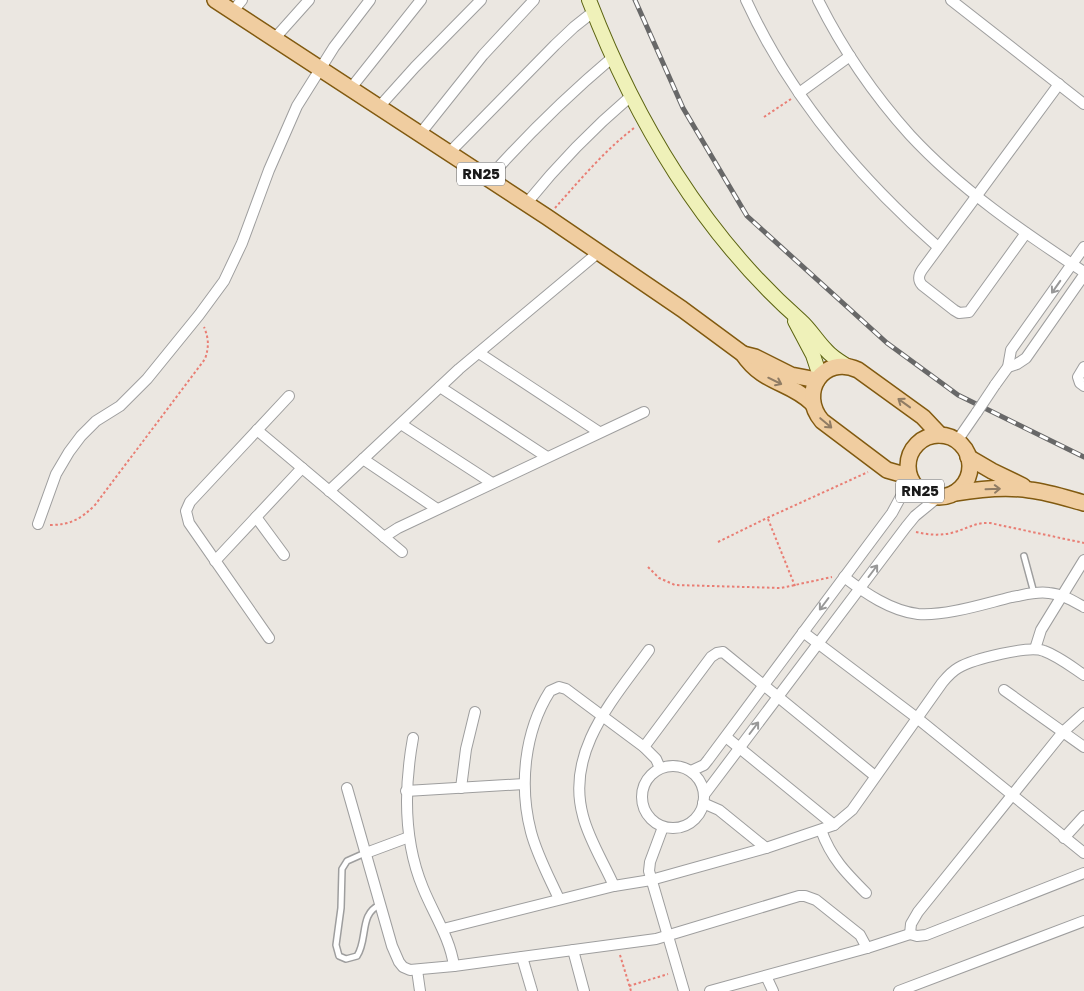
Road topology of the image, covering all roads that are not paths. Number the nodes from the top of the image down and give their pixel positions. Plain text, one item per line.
1 (216, 0) edge
2 (309, 0) edge
3 (370, 0) edge
4 (421, 0) edge
5 (481, 0) edge
6 (534, 0) edge
7 (746, 0) edge
8 (818, 0) edge
9 (951, 0) edge
10 (237, 6) edge
11 (591, 6) edge
12 (275, 38) junction
13 (850, 56) junction
14 (613, 57) junction
15 (321, 69) junction
16 (1060, 84) junction
17 (351, 88) junction
18 (799, 93) junction
19 (631, 96) junction
20 (1084, 104) edge
21 (379, 107) junction
22 (420, 134) junction
23 (449, 153) junction
24 (488, 178) junction
25 (976, 195) junction
26 (526, 204) junction
27 (1026, 233) junction
28 (938, 247) junction
29 (1084, 247) edge
30 (599, 252) junction
31 (1072, 264) junction
32 (1084, 273) edge
33 (793, 315) junction
34 (479, 352) junction
35 (743, 354) junction
36 (847, 366) junction
37 (1008, 367) junction
38 (1084, 367) edge
39 (818, 378) junction
40 (1084, 386) edge
41 (440, 387) junction
42 (289, 396) dead end
43 (812, 403) junction
44 (644, 412) dead end
45 (401, 424) junction
46 (257, 430) junction
47 (599, 432) junction
48 (940, 435) junction
49 (957, 441) junction
50 (548, 457) junction
51 (968, 457) junction
52 (363, 459) junction
53 (302, 468) junction
54 (909, 476) junction
55 (492, 483) junction
56 (1031, 490) junction
57 (329, 491) junction
58 (955, 493) junction
59 (938, 498) junction
60 (1084, 503) edge
61 (437, 509) junction
62 (256, 517) junction
63 (38, 524) road end
64 (384, 537) junction
65 (402, 552) dead end
66 (284, 555) dead end
67 (1024, 556) dead end
68 (1084, 560) edge
69 (215, 561) junction
70 (844, 577) junction
71 (860, 589) junction
72 (1034, 593) junction
73 (1063, 596) junction
74 (1084, 607) edge
75 (803, 632) junction
76 (269, 638) dead end
77 (818, 644) junction
78 (1035, 649) junction
79 (649, 650) dead end
80 (1084, 675) edge
81 (764, 685) junction
82 (1004, 690) dead end
83 (778, 697) junction
84 (475, 712) dead end
85 (1084, 713) edge
86 (602, 716) junction
87 (917, 718) junction
88 (1063, 732) junction
89 (726, 737) junction
90 (413, 738) dead end
91 (644, 747) junction
92 (1084, 747) edge
93 (740, 748) junction
94 (660, 768) junction
95 (691, 771) junction
96 (875, 776) junction
97 (524, 784) junction
98 (348, 788) dead end
99 (462, 788) junction
100 (406, 791) junction
101 (1012, 796) junction
102 (704, 799) junction
103 (1084, 816) edge
104 (834, 825) junction
105 (663, 827) junction
106 (822, 830) junction
107 (409, 837) junction
108 (1064, 838) junction
109 (766, 848) junction
110 (366, 853) junction
111 (1084, 853) edge
112 (1084, 873) edge
113 (651, 880) junction
114 (614, 886) junction
115 (866, 893) dead end
116 (559, 899) junction
117 (380, 905) junction
118 (1084, 921) edge
119 (443, 929) junction
120 (910, 934) junction
121 (667, 936) junction
122 (866, 948) junction
123 (573, 950) junction
124 (522, 957) junction
125 (454, 966) junction
126 (418, 970) junction
127 (766, 976) junction
128 (716, 990) edge
129 (420, 991) edge
130 (532, 991) edge
131 (584, 991) edge
132 (684, 991) edge
133 (773, 991) edge
134 (899, 991) edge

1 - 10 main road, RN25
2 - 12 street
3 - 15 street
4 - 17 street
5 - 21 street
6 - 22 street
7 - 18 street
8 - 13 street
9 - 16 street
10 - 12 main road, RN25
11 - 14 main road
11 - 23 street
12 - 15 main road, RN25
13 - 18 street
13 - 25 street
14 - 19 main road
14 - 24 street
15 - 17 main road, RN25
15 - 63 street
16 - 20 street
16 - 25 street
17 - 21 main road, RN25
18 - 28 street
19 - 26 street
19 - 33 main road
21 - 22 main road, RN25
22 - 23 main road, RN25
23 - 24 main road, RN25
24 - 26 main road, RN25
25 - 27 street
25 - 28 street
26 - 30 main road, RN25
27 - 28 street
27 - 31 street
29 - 31 street
30 - 34 street
30 - 35 main road, RN25
31 - 32 street
31 -> 37 street
32 - 37 street
33 - 36 main road
33 - 39 main road
34 - 41 street
34 - 47 street
35 - 39 main road, RN25
35 -> 43 main road, RN25
36 - 39 main road
48 -> 36 main road
37 - 49 street, bridge
38 - 40 street
39 - 43 main road
41 - 45 street
41 - 50 street
42 - 46 street
43 -> 54 main road, RN25
44 - 47 street
45 - 52 street
45 - 55 street
46 - 53 street
46 - 69 street
47 - 50 street
48 - 49 main road
48 - 54 main road, RN25
49 - 51 main road, RN25
50 - 55 street
51 - 56 main road, RN25
51 - 58 main road, RN25
52 - 57 street
52 - 61 street
53 - 57 street
53 - 62 street
54 - 59 main road, RN25
54 - 70 street
55 - 61 street
58 -> 56 main road, RN25
56 - 60 main road, RN25
57 - 64 street
58 - 59 main road, RN25
71 -> 59 street
61 - 64 street
62 - 66 street
62 - 69 street
64 - 65 street
67 - 72 lane
68 - 73 street
69 - 76 street
70 - 71 street
70 -> 75 street
71 - 72 street
71 - 77 street
72 - 73 street
73 - 74 street
73 - 78 street
75 - 77 street
75 - 81 street
77 - 83 street
77 - 87 street
78 - 80 street
78 - 87 street
79 - 86 street
81 - 83 street
81 - 89 street
81 - 91 street
82 - 88 street
93 -> 83 street
83 - 96 street
84 - 99 street
85 - 88 street
86 - 91 street
86 - 97 street
86 - 114 street
87 - 96 street
87 - 101 street
88 - 92 street
88 - 101 street
89 - 93 street
89 - 95 street
90 - 100 street
91 - 94 street
93 - 102 street
93 - 104 street
94 - 95 street
94 - 105 street
95 - 102 street
96 - 104 street
97 - 99 street
97 - 116 street
98 - 110 street
99 - 100 street
100 - 107 street
101 - 108 street
101 - 120 street
102 - 105 street
102 - 109 street
103 - 108 street
104 - 106 street
105 - 113 street
106 - 109 street
106 - 115 street
107 - 110 street
107 - 119 street
108 - 111 street
109 - 113 street
110 - 117 street
110 - 117 lane
112 - 120 street
113 - 114 street
113 - 121 street
114 - 116 street
116 - 119 street
117 - 126 street
118 - 134 street
119 - 125 street
120 - 122 street
121 - 122 street
121 - 123 street
121 - 132 street
122 - 127 street
123 - 124 street
123 - 131 street
124 - 125 street
124 - 130 street
125 - 126 street
126 - 129 street
127 - 128 street
127 - 133 street

